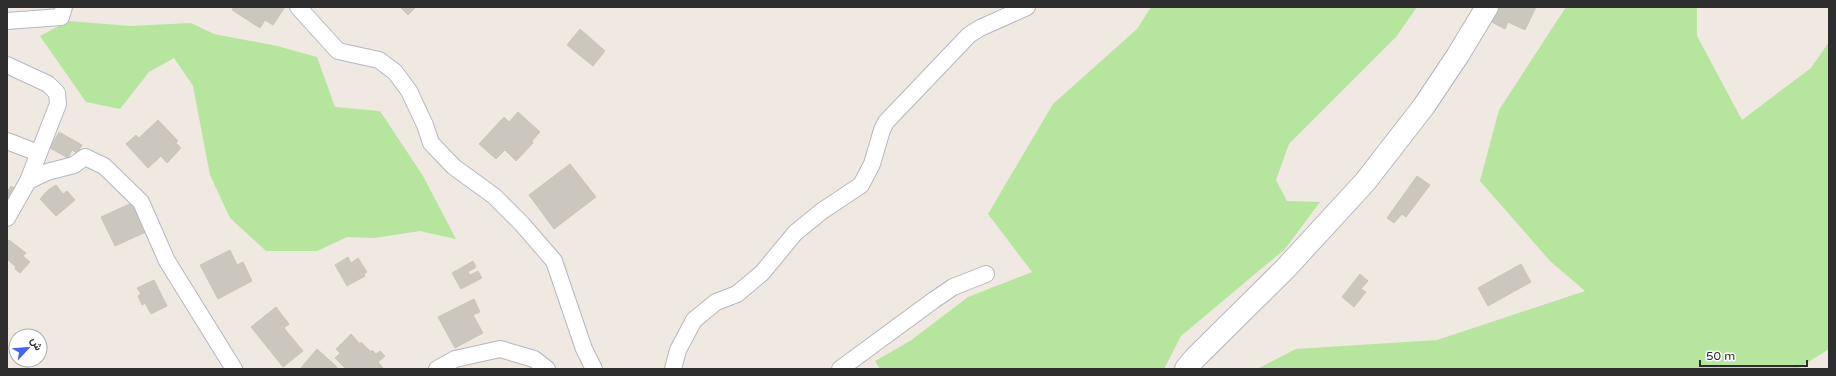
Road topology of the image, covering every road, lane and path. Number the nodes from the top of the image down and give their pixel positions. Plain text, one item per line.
1 (64, 7) edge
2 (298, 7) edge
3 (1027, 7) edge
4 (1487, 7) edge
5 (7, 21) edge
6 (7, 65) edge
7 (7, 141) edge
8 (38, 153) junction
9 (28, 181) junction
10 (7, 218) edge
11 (986, 274) dead end
12 (234, 369) edge
13 (437, 369) edge
14 (547, 369) edge
15 (594, 369) edge
16 (673, 369) edge
17 (840, 369) edge
18 (1186, 369) edge

1 - 5 street
2 - 15 street
3 - 16 street
4 - 18 main road
6 - 8 street
7 - 8 street
8 - 9 street
9 - 10 street
9 - 12 street
11 - 17 street
13 - 14 street

